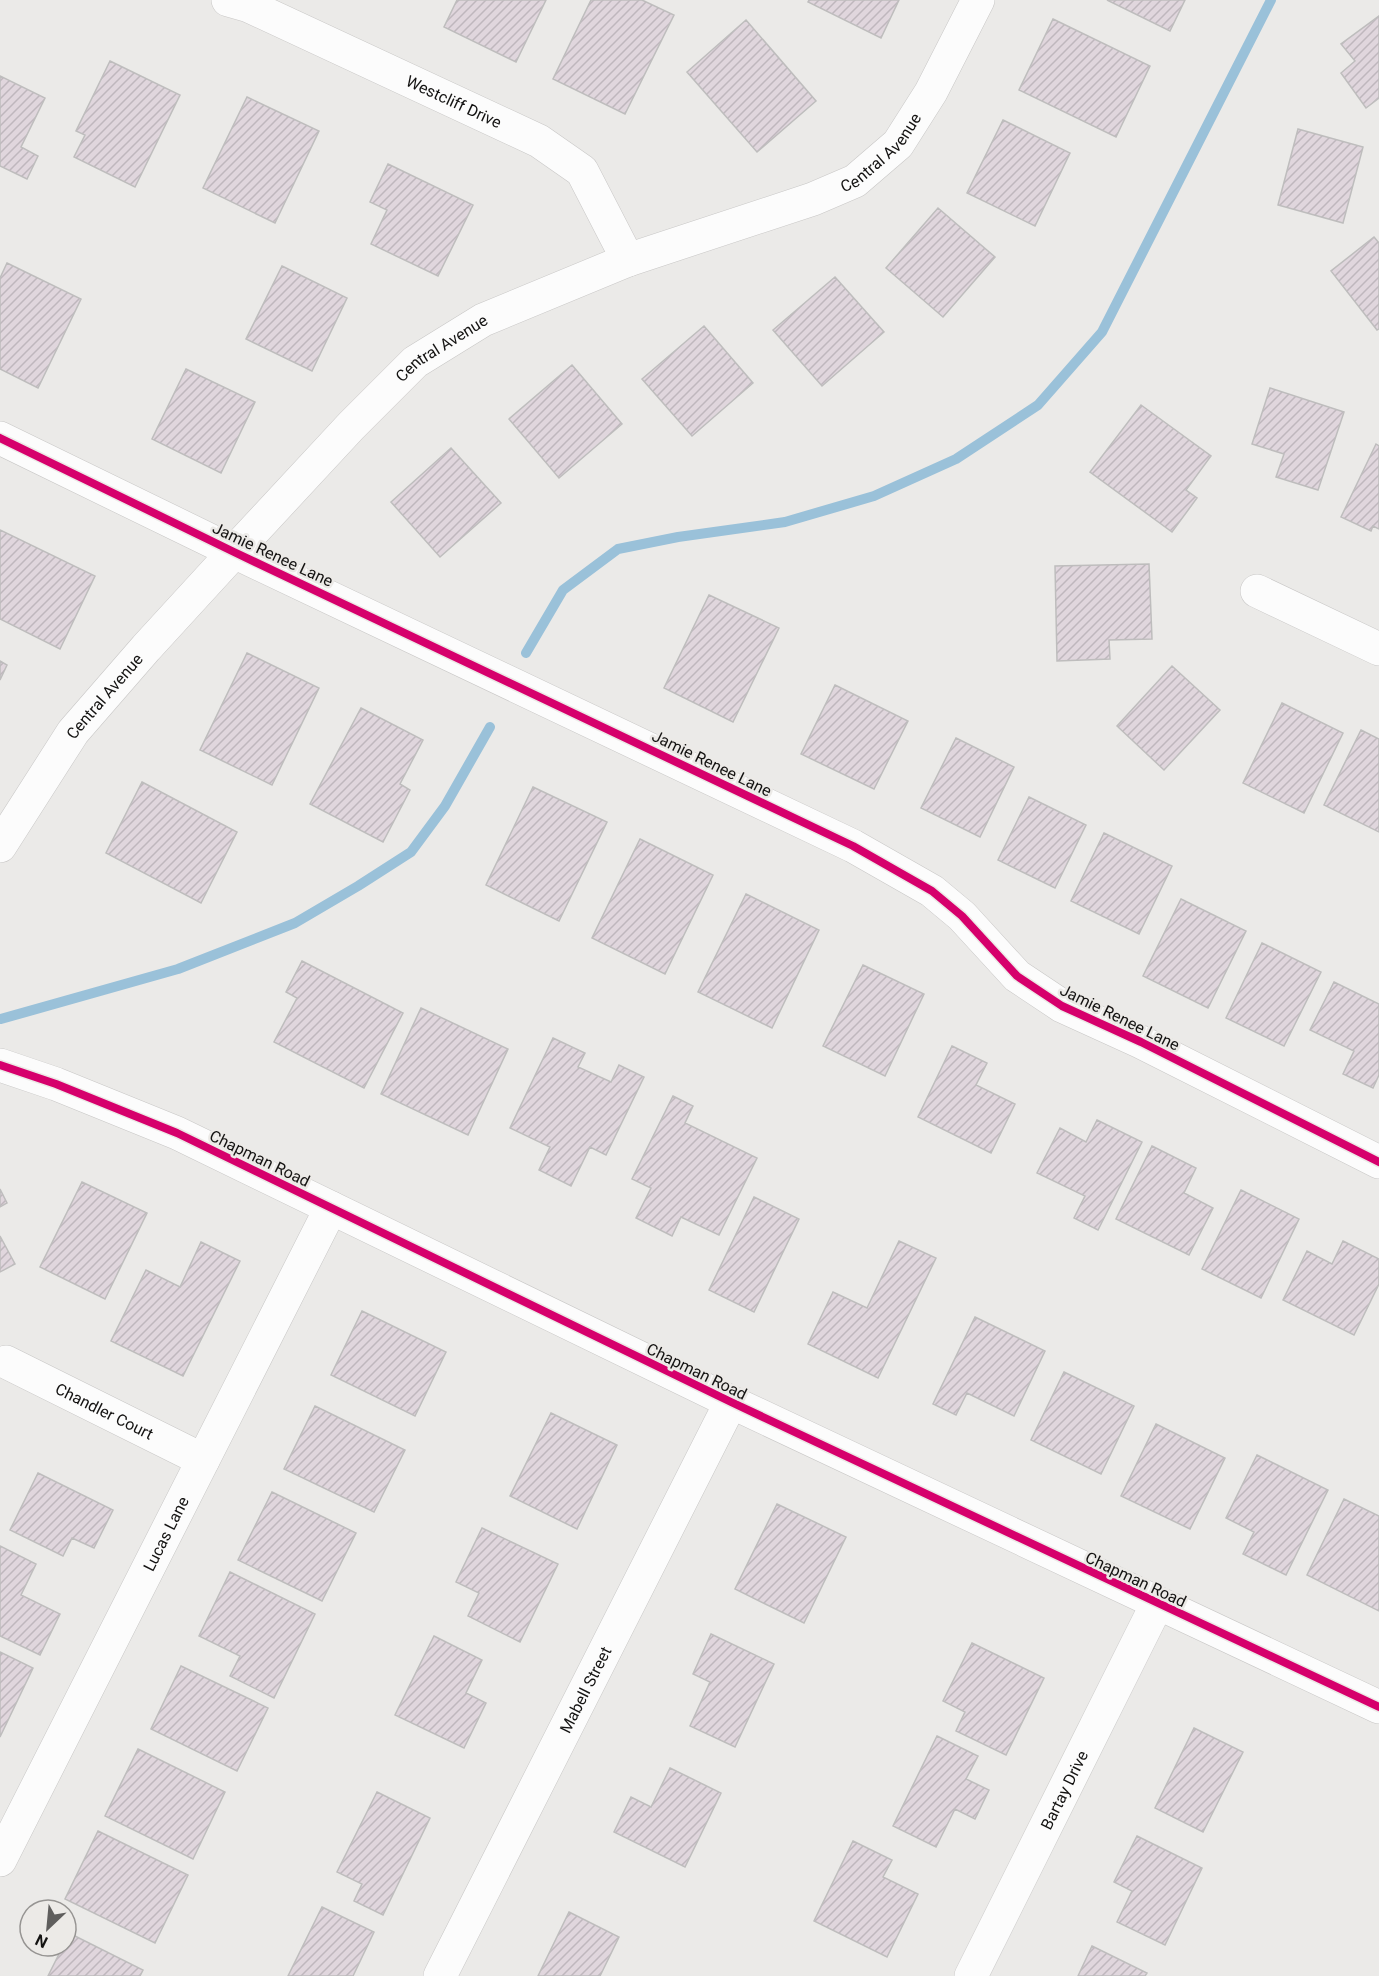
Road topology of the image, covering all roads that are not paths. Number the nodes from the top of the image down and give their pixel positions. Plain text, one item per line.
1 (228, 0) edge
2 (978, 0) edge
3 (628, 260) junction
4 (0, 438) edge
5 (234, 552) junction
6 (1257, 591) dead end
7 (1379, 649) edge
8 (0, 846) edge
9 (0, 1065) edge
10 (1379, 1162) edge
11 (331, 1208) junction
12 (6, 1362) dead end
13 (731, 1402) junction
14 (203, 1460) junction
15 (1157, 1604) junction
16 (1379, 1707) edge
17 (10, 1813) edge
18 (0, 1860) edge
19 (440, 1976) edge
20 (971, 1976) edge

1 - 3 street, Westcliff Drive
2 - 3 street, Central Avenue
3 - 5 street, Central Avenue
4 - 5 street, Jamie Renee Lane
5 - 8 street, Central Avenue
5 - 10 street, Jamie Renee Lane
6 - 7 street
9 - 11 street, Chapman Road
11 - 13 street, Chapman Road
11 - 14 street, Lucas Lane
12 - 14 street, Chandler Court
13 - 15 street, Chapman Road
13 - 19 street, Mabell Street
14 - 17 street, Lucas Lane
15 - 16 street, Chapman Road
15 - 20 street, Bartay Drive
17 - 18 street, Lucas Lane

